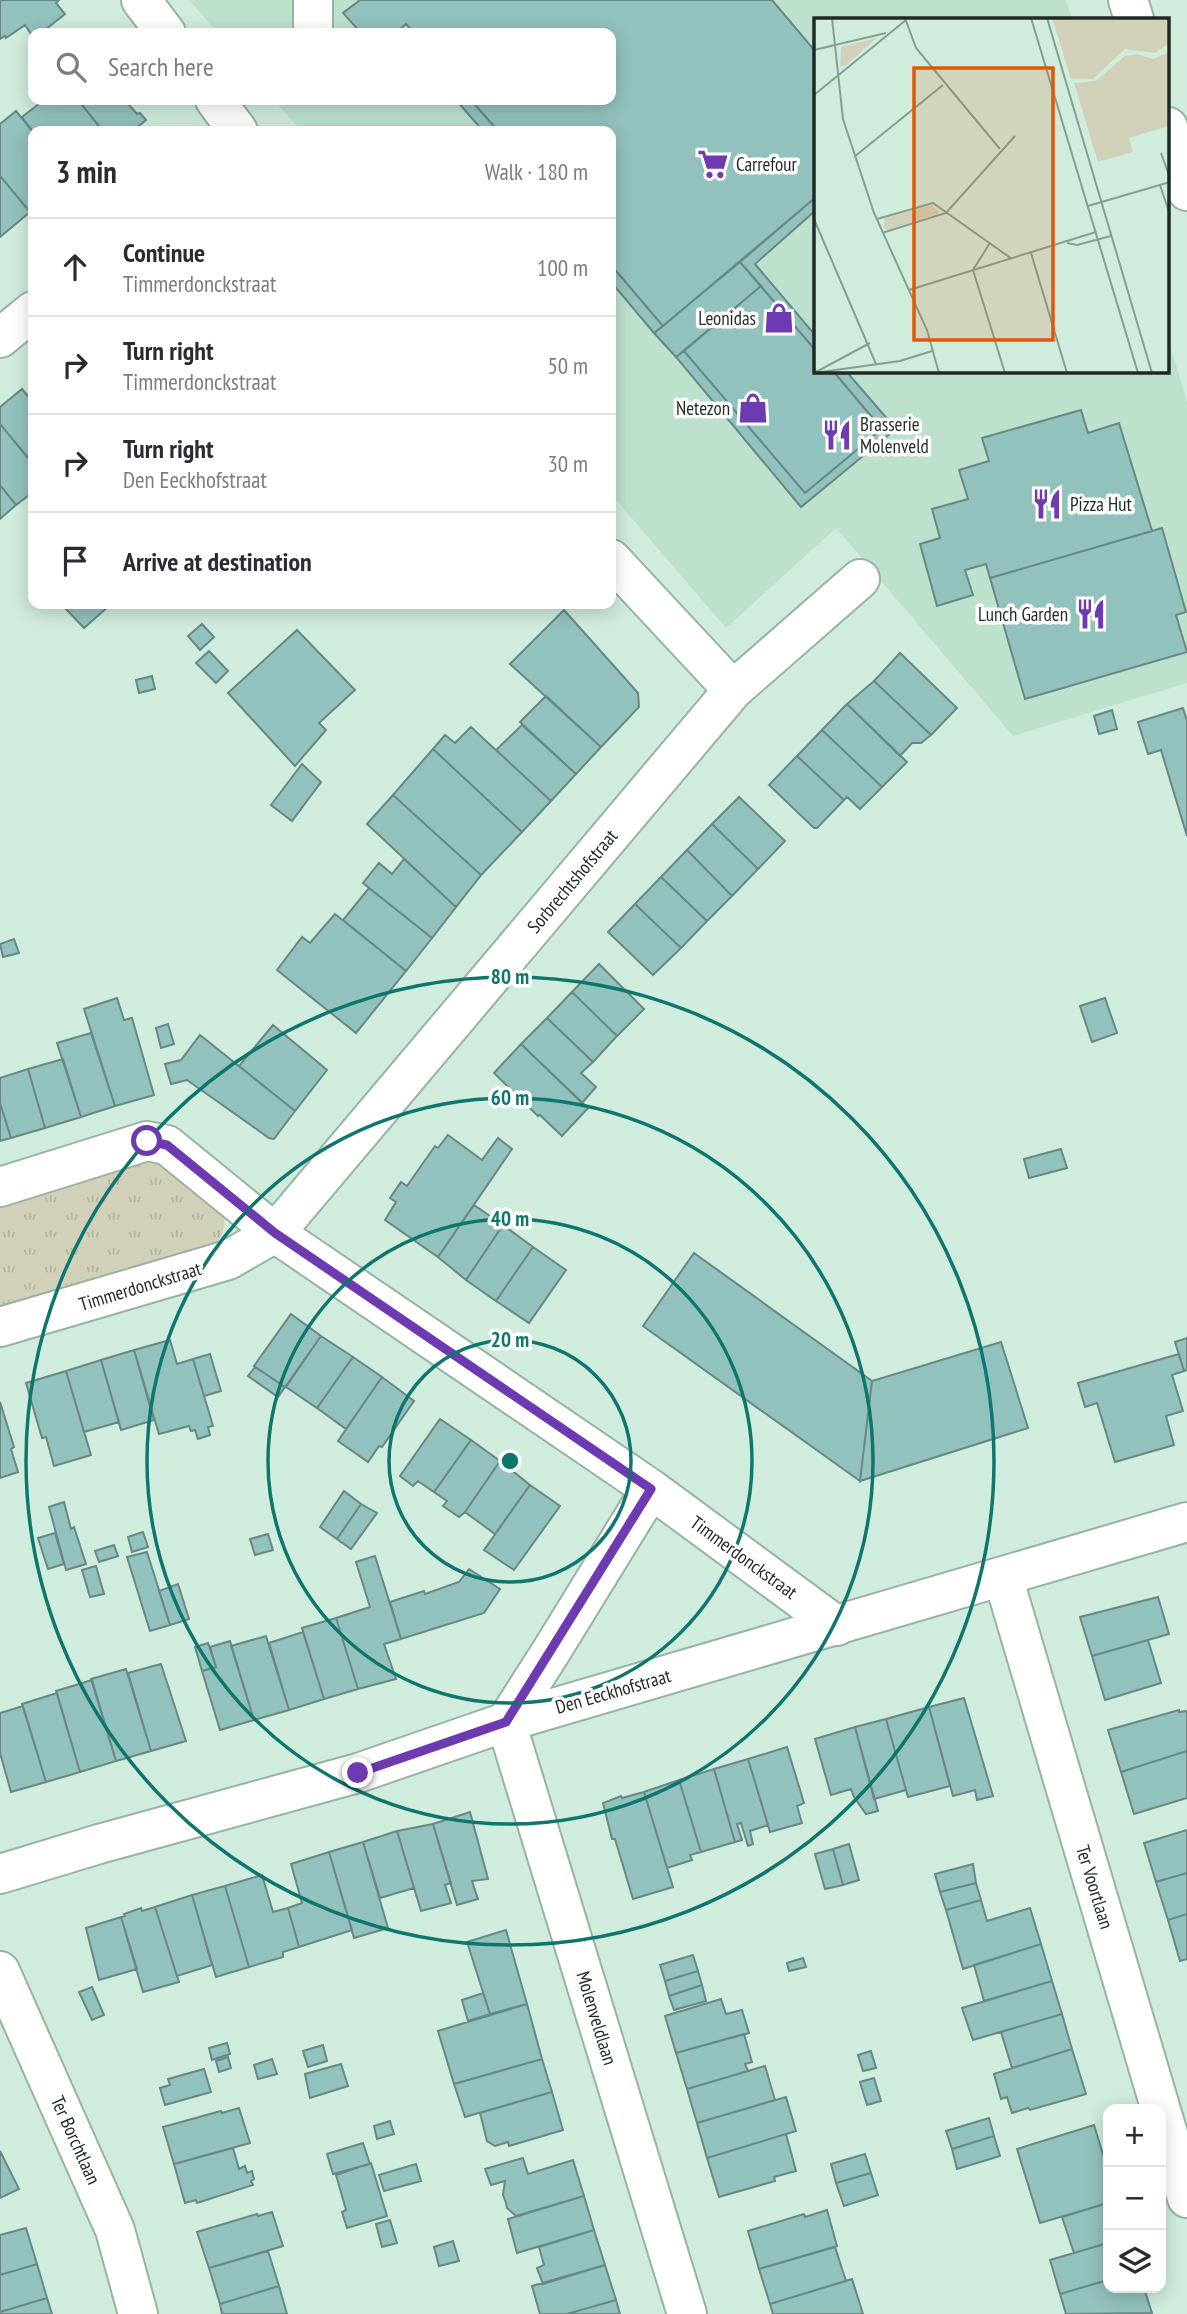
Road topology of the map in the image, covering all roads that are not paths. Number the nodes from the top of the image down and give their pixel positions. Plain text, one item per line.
1 (141, 0) edge
2 (313, 0) edge
3 (1128, 0) edge
4 (1134, 18) edge
5 (162, 28) edge
6 (313, 28) edge
7 (219, 105) edge
8 (234, 126) edge
9 (1170, 134) edge
10 (1187, 191) edge
11 (28, 315) edge
12 (0, 338) edge
13 (616, 564) edge
14 (860, 579) dead end
15 (733, 690) junction
16 (0, 1187) edge
17 (275, 1233) junction
18 (0, 1327) edge
19 (651, 1489) junction
20 (1187, 1522) edge
21 (1003, 1577) junction
22 (837, 1626) junction
23 (506, 1722) junction
24 (0, 1874) edge
25 (0, 1971) edge
26 (1187, 2197) edge
27 (138, 2314) edge
28 (687, 2314) edge

1 - 5 street
2 - 6 street
3 - 4 street
7 - 8 street
9 - 10 street
11 - 12 street
13 - 15 street
14 - 15 street, Sorbrechtshofstraat
15 - 17 street, Sorbrechtshofstraat
16 - 17 street, Timmerdonckstraat
17 - 18 street, Timmerdonckstraat
17 - 19 street, Timmerdonckstraat
19 - 22 street, Timmerdonckstraat
19 - 23 street
20 - 21 street, Den Eeckhofstraat
21 - 22 street, Den Eeckhofstraat
21 - 26 street, Ter Voortlaan
22 - 23 street, Den Eeckhofstraat
23 - 24 street, Den Eeckhofstraat
23 - 28 street, Molenveldlaan
25 - 27 street, Ter Borchtlaan

